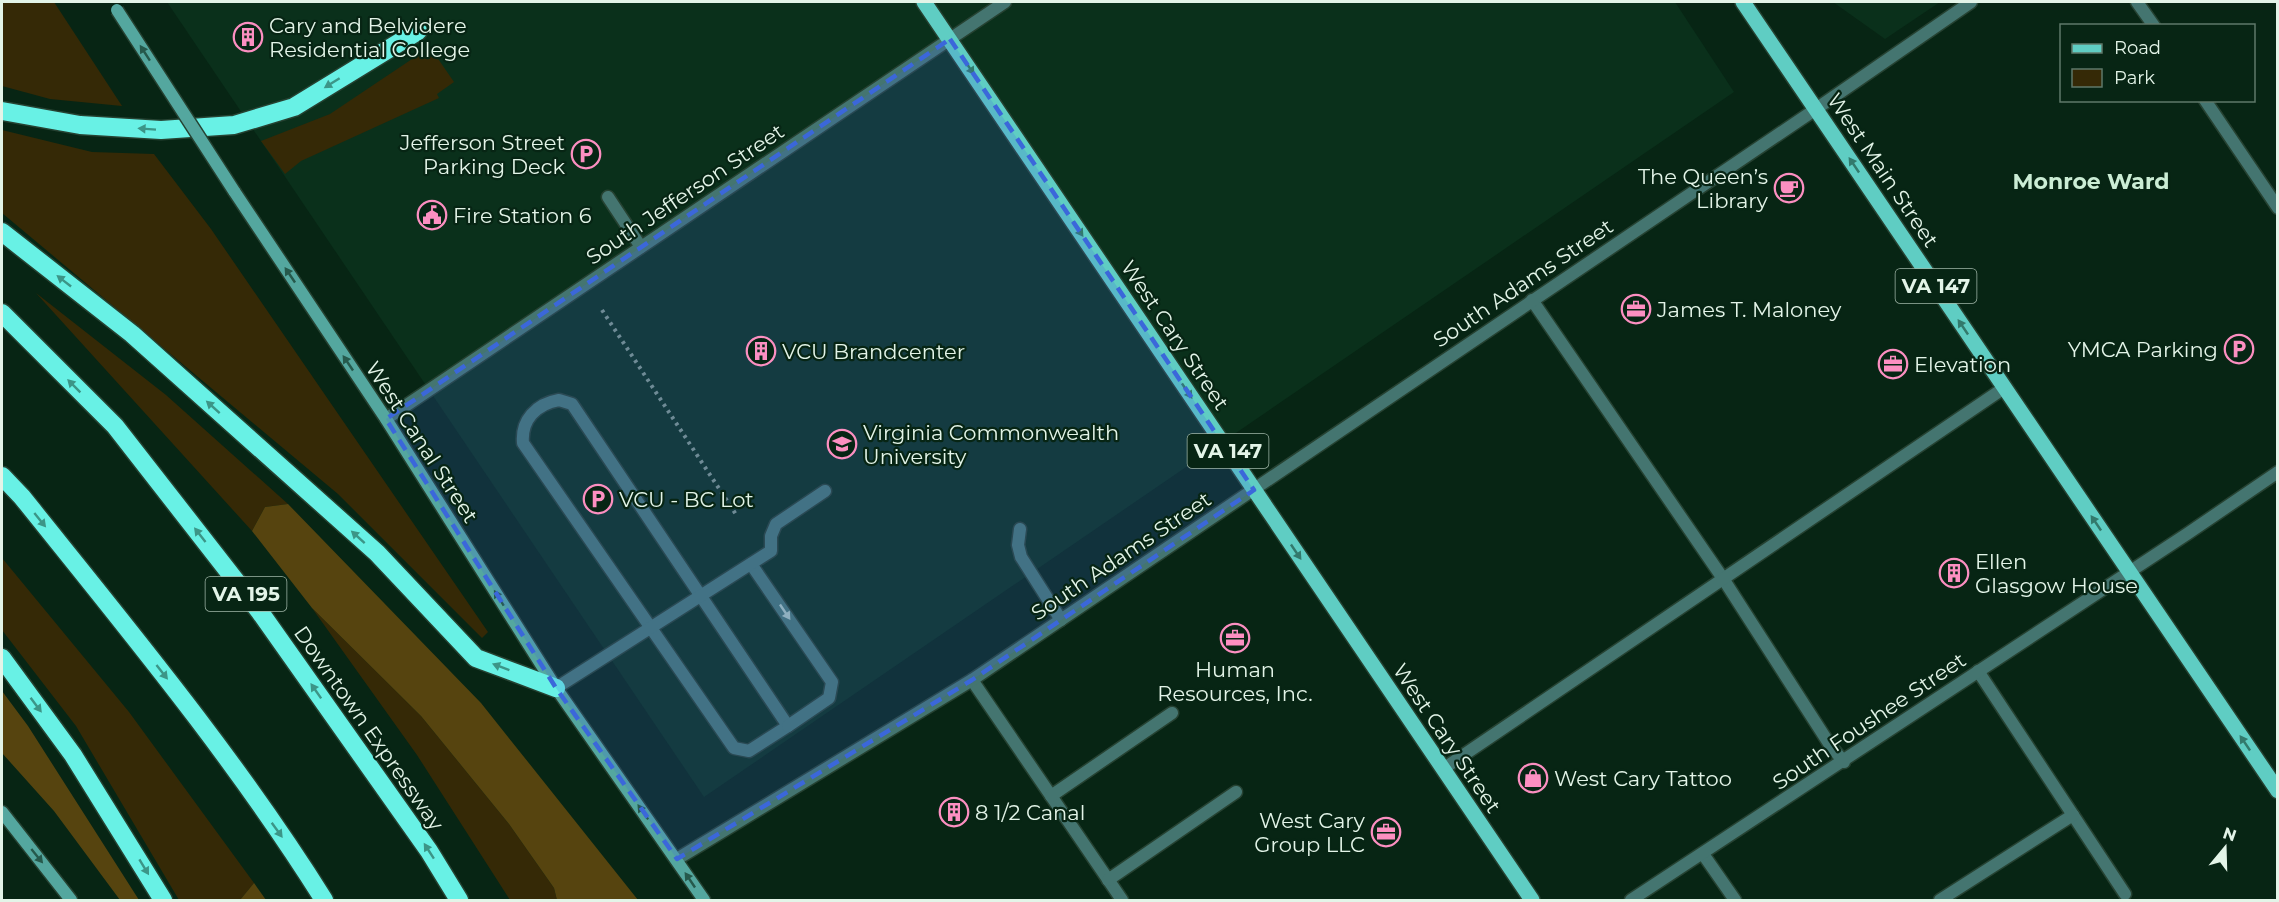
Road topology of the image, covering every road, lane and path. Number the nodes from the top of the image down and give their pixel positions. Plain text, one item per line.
1 (924, 2) edge
2 (1005, 2) edge
3 (1743, 2) edge
4 (1971, 2) edge
5 (2137, 2) edge
6 (114, 6) edge
7 (2153, 24) edge
8 (418, 31) dead end
9 (950, 39) junction
10 (2206, 102) edge
11 (1816, 109) junction
12 (2, 111) edge
13 (608, 197) dead end
14 (2277, 208) edge
15 (2, 232) edge
16 (641, 247) junction
17 (1533, 300) junction
18 (602, 310) dead end
19 (2, 314) edge
20 (2004, 388) junction
21 (386, 419) junction
22 (2277, 472) edge
23 (2, 476) edge
24 (1254, 489) junction
25 (825, 491) dead end
26 (737, 516) dead end
27 (1020, 529) dead end
28 (752, 564) junction
29 (2128, 572) junction
30 (1724, 580) junction
31 (701, 595) junction
32 (1061, 620) junction
33 (651, 627) junction
34 (2, 658) edge
35 (1978, 671) junction
36 (972, 680) junction
37 (556, 688) junction
38 (1172, 713) dead end
39 (788, 726) junction
40 (1844, 762) junction
41 (1443, 769) junction
42 (2277, 791) edge
43 (1236, 792) dead end
44 (1051, 795) junction
45 (2, 812) edge
46 (2073, 815) junction
47 (1703, 854) junction
48 (677, 860) junction
49 (1108, 880) junction
50 (2125, 894) dead end
51 (71, 900) edge
52 (163, 900) edge
53 (324, 900) edge
54 (459, 900) edge
55 (704, 900) edge
56 (1122, 900) edge
57 (1532, 900) edge
58 (1631, 900) edge
59 (1735, 900) edge
60 (1940, 900) edge

1 - 9 main road, West Cary Street / VA 147
2 - 9 street, South Jefferson Street
3 - 11 main road, West Main Street / VA 147
4 - 11 street, South Adams Street
5 - 7 street
21 -> 6 main road, West Canal Street, bridge
8 -> 12 highway
9 - 16 street, South Jefferson Street
9 -> 24 main road, West Cary Street / VA 147
10 - 14 street
11 - 17 street, South Adams Street
20 -> 11 main road, West Main Street / VA 147
13 - 16 street
37 -> 15 highway
16 - 21 street, South Jefferson Street
17 - 24 street, South Adams Street
17 - 30 street
18 - 26 path
54 -> 19 highway, Downtown Expressway / VA 195
29 -> 20 main road, West Main Street / VA 147
20 - 30 street
37 -> 21 main road, West Canal Street
22 - 29 street, South Foushee Street
23 -> 53 highway
24 - 32 street, South Adams Street
24 -> 41 main road, West Cary Street / VA 147
25 - 28 street
27 - 32 street
28 - 31 street
28 -> 39 street
29 - 35 street, South Foushee Street
42 -> 29 main road, VA 147
30 - 40 street
30 - 41 street
31 - 33 street
31 - 33 street
31 - 39 street
32 - 36 street, South Adams Street
33 - 37 street
33 - 39 street
34 -> 52 highway
35 - 40 street, South Foushee Street
35 - 46 street
36 - 44 street
36 - 48 street, South Adams Street
48 -> 37 main road, West Canal Street
38 - 44 street
40 - 47 street, South Foushee Street
41 - 57 main road, West Cary Street / VA 147
43 - 49 street
44 - 49 street
45 -> 51 main road
46 - 50 street
46 - 60 street
47 - 58 street, South Foushee Street
47 - 59 street
55 -> 48 main road, West Canal Street
49 - 56 street

